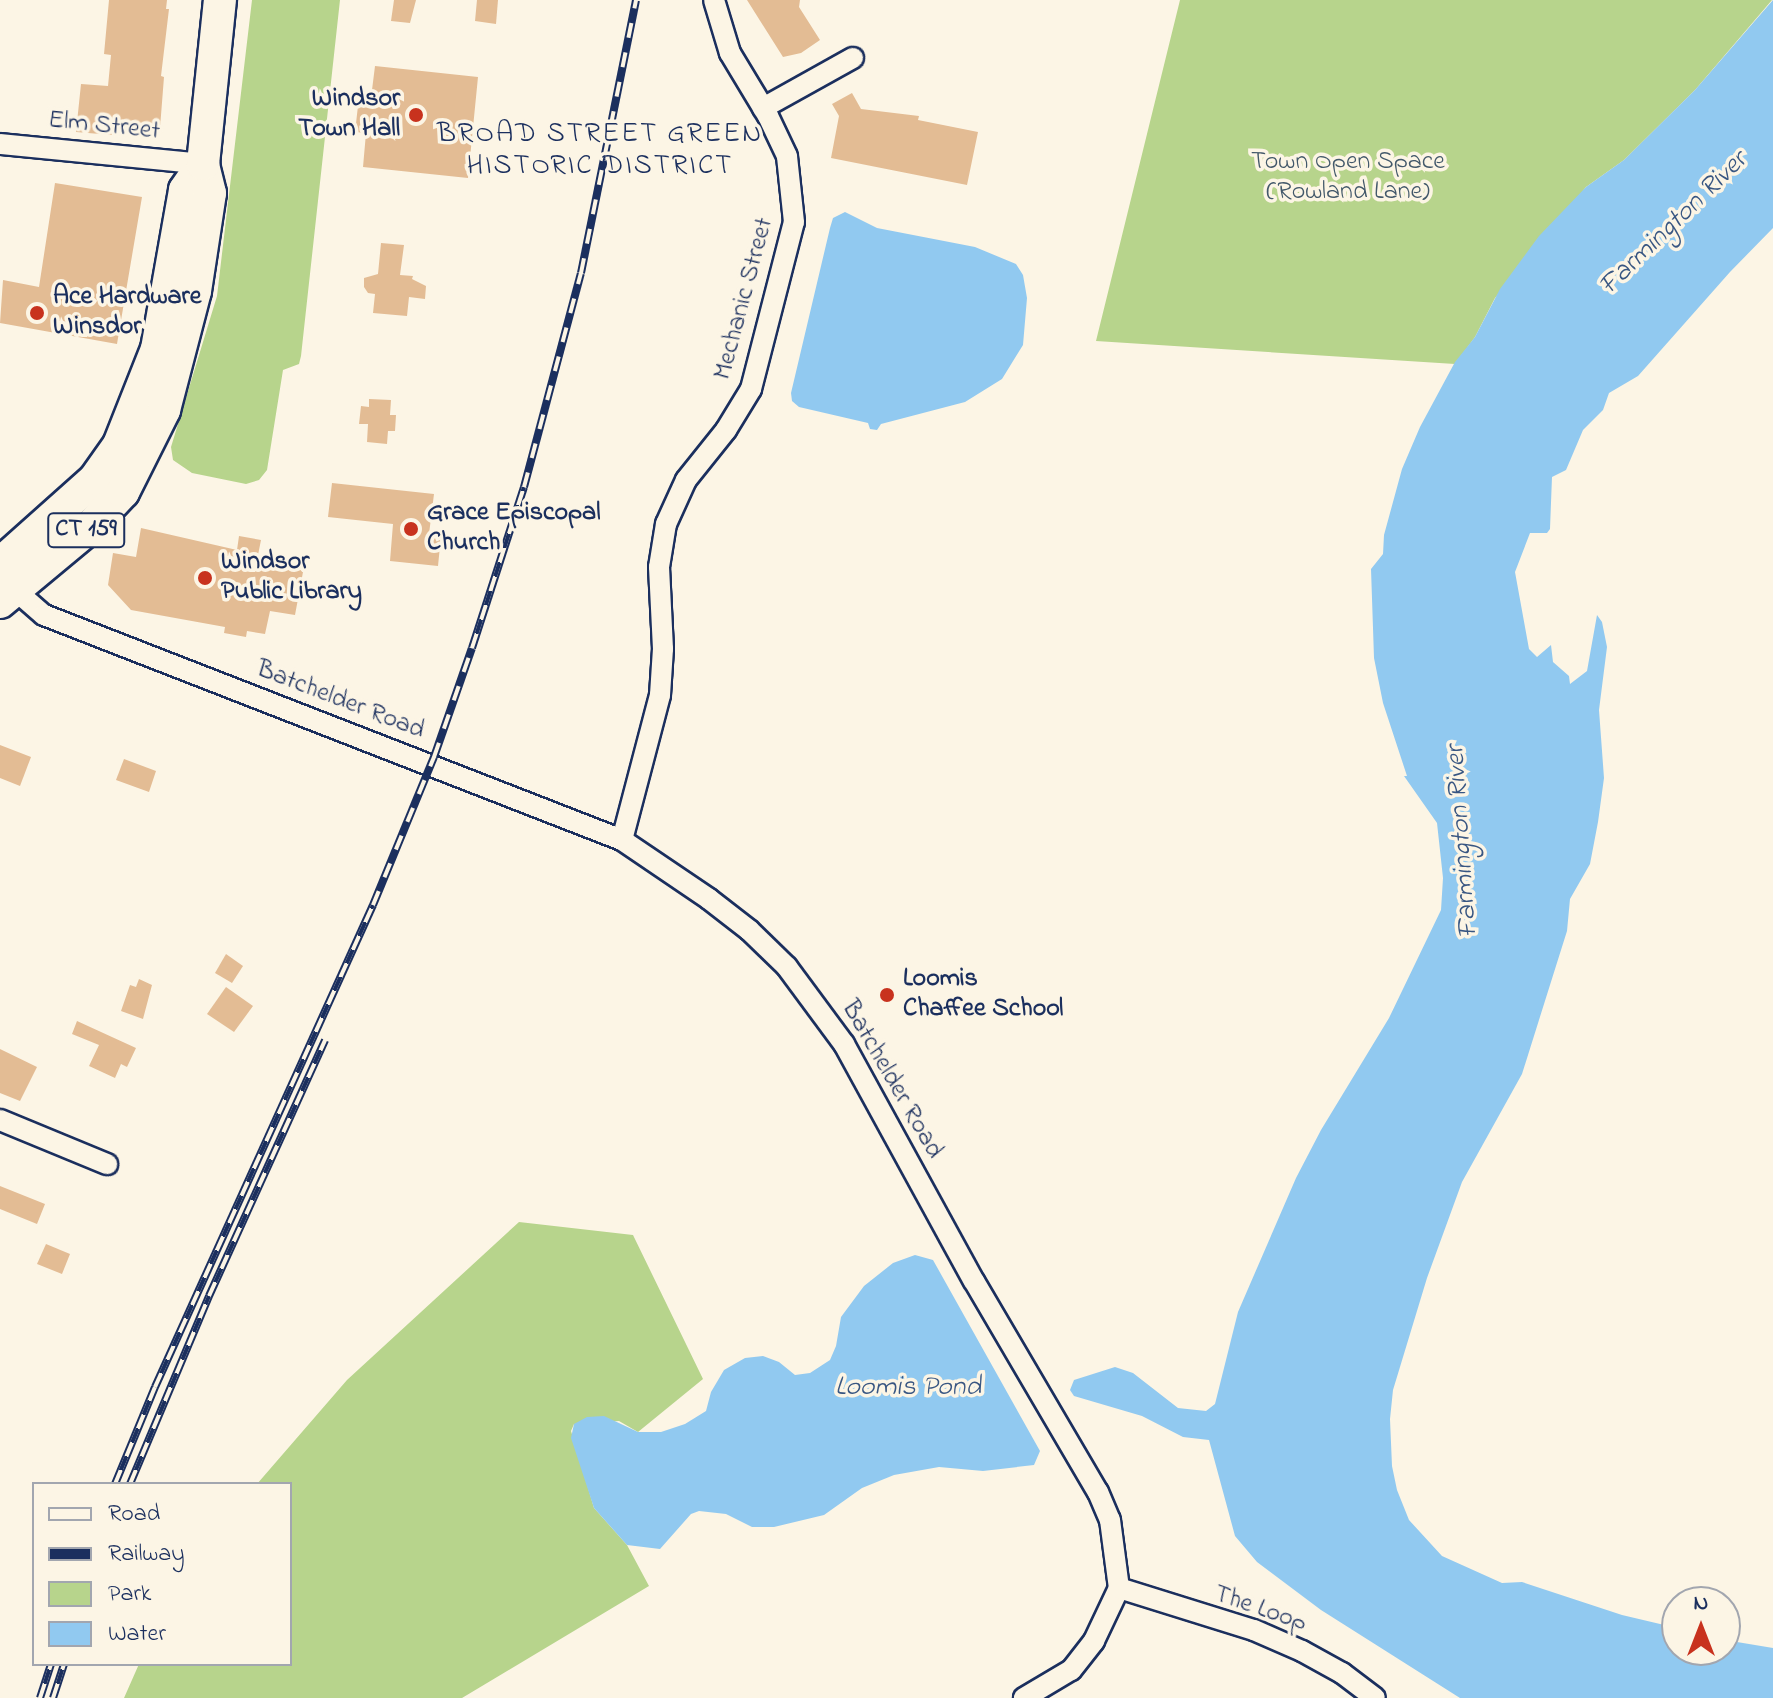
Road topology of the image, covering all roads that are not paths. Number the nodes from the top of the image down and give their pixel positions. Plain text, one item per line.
1 (220, 0) edge
2 (714, 0) edge
3 (853, 58) dead end
4 (763, 108) junction
5 (0, 144) edge
6 (203, 164) junction
7 (4, 580) edge
8 (622, 840) junction
9 (0, 1120) edge
10 (107, 1164) dead end
11 (1119, 1588) junction
12 (1024, 1698) edge
13 (1375, 1698) edge

1 - 6 main road, CT 159
2 - 4 street, Mechanic Street
3 - 4 street
4 - 8 street, Mechanic Street
5 - 6 street, Elm Street
6 - 7 main road, CT 159
7 - 8 street, Batchelder Road
8 - 11 street, Batchelder Road
9 - 10 street
11 - 12 street
11 - 13 street, The Loop

